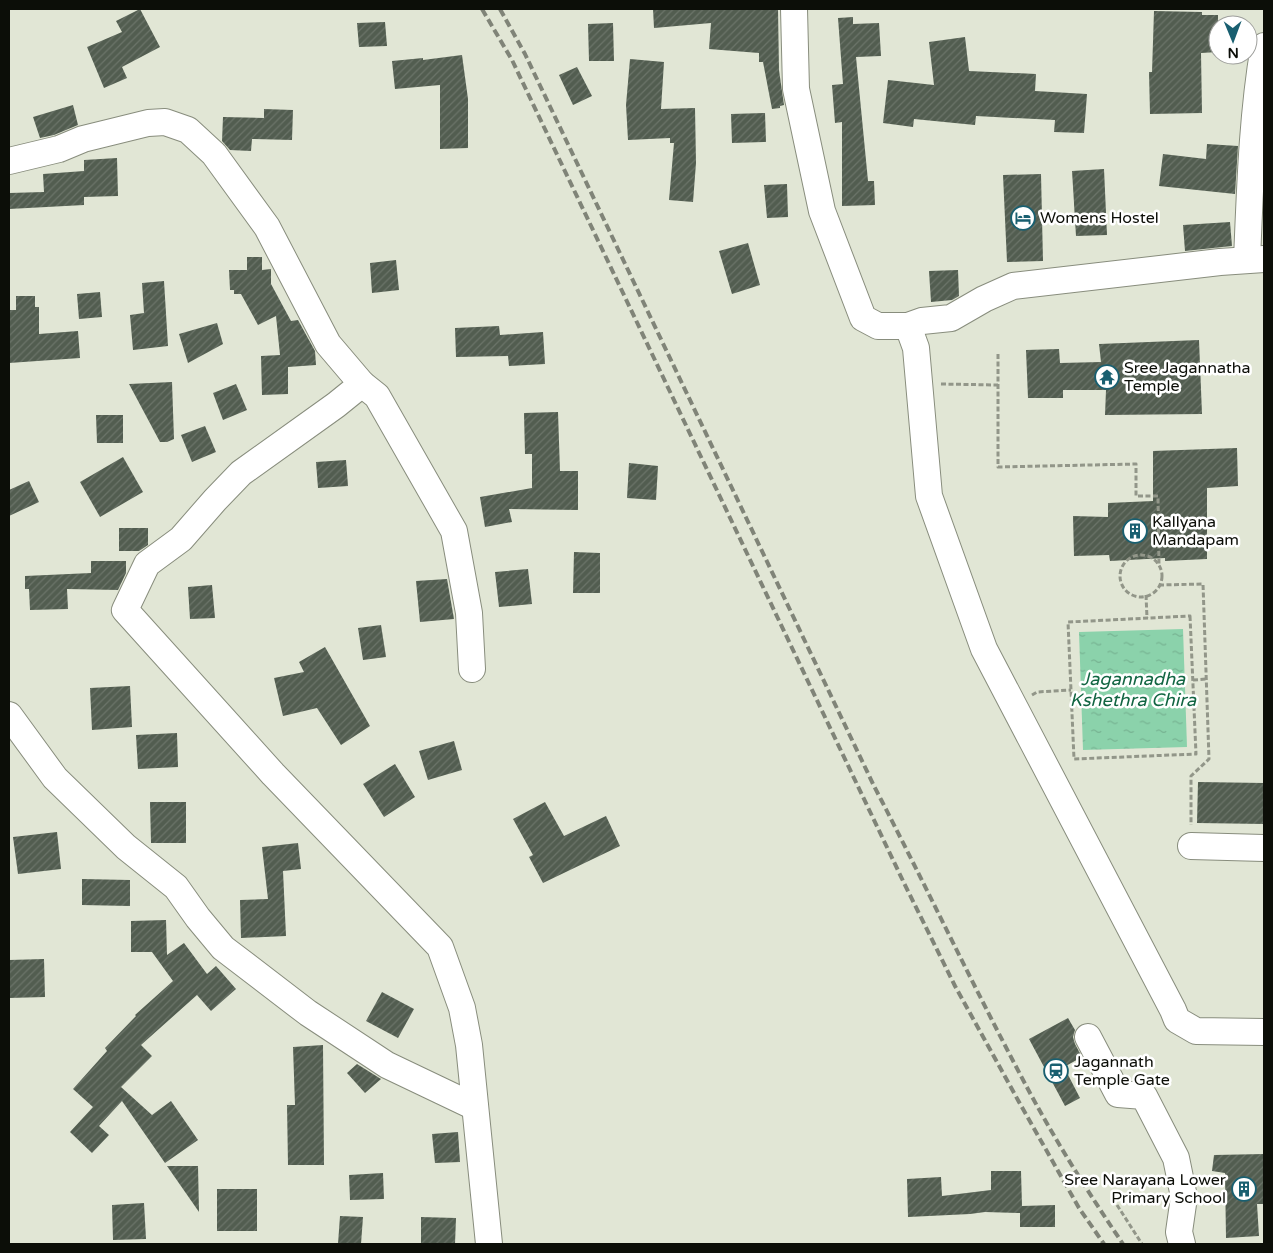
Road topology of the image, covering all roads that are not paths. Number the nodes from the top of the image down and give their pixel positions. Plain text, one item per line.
1 (794, 9) edge
2 (1264, 46) edge
3 (9, 161) edge
4 (1256, 259) edge
5 (908, 326) junction
6 (362, 384) junction
7 (472, 669) dead end
8 (9, 715) edge
9 (1191, 846) road end
10 (1264, 848) edge
11 (1264, 1032) edge
12 (1088, 1037) dead end
13 (475, 1107) junction
14 (489, 1244) edge
15 (1182, 1244) edge

1 - 5 street
2 - 4 street
3 - 6 street
4 - 5 street
5 - 11 street
6 - 7 street
6 - 13 street
8 - 13 street
9 - 10 street
12 - 15 street
13 - 14 street

